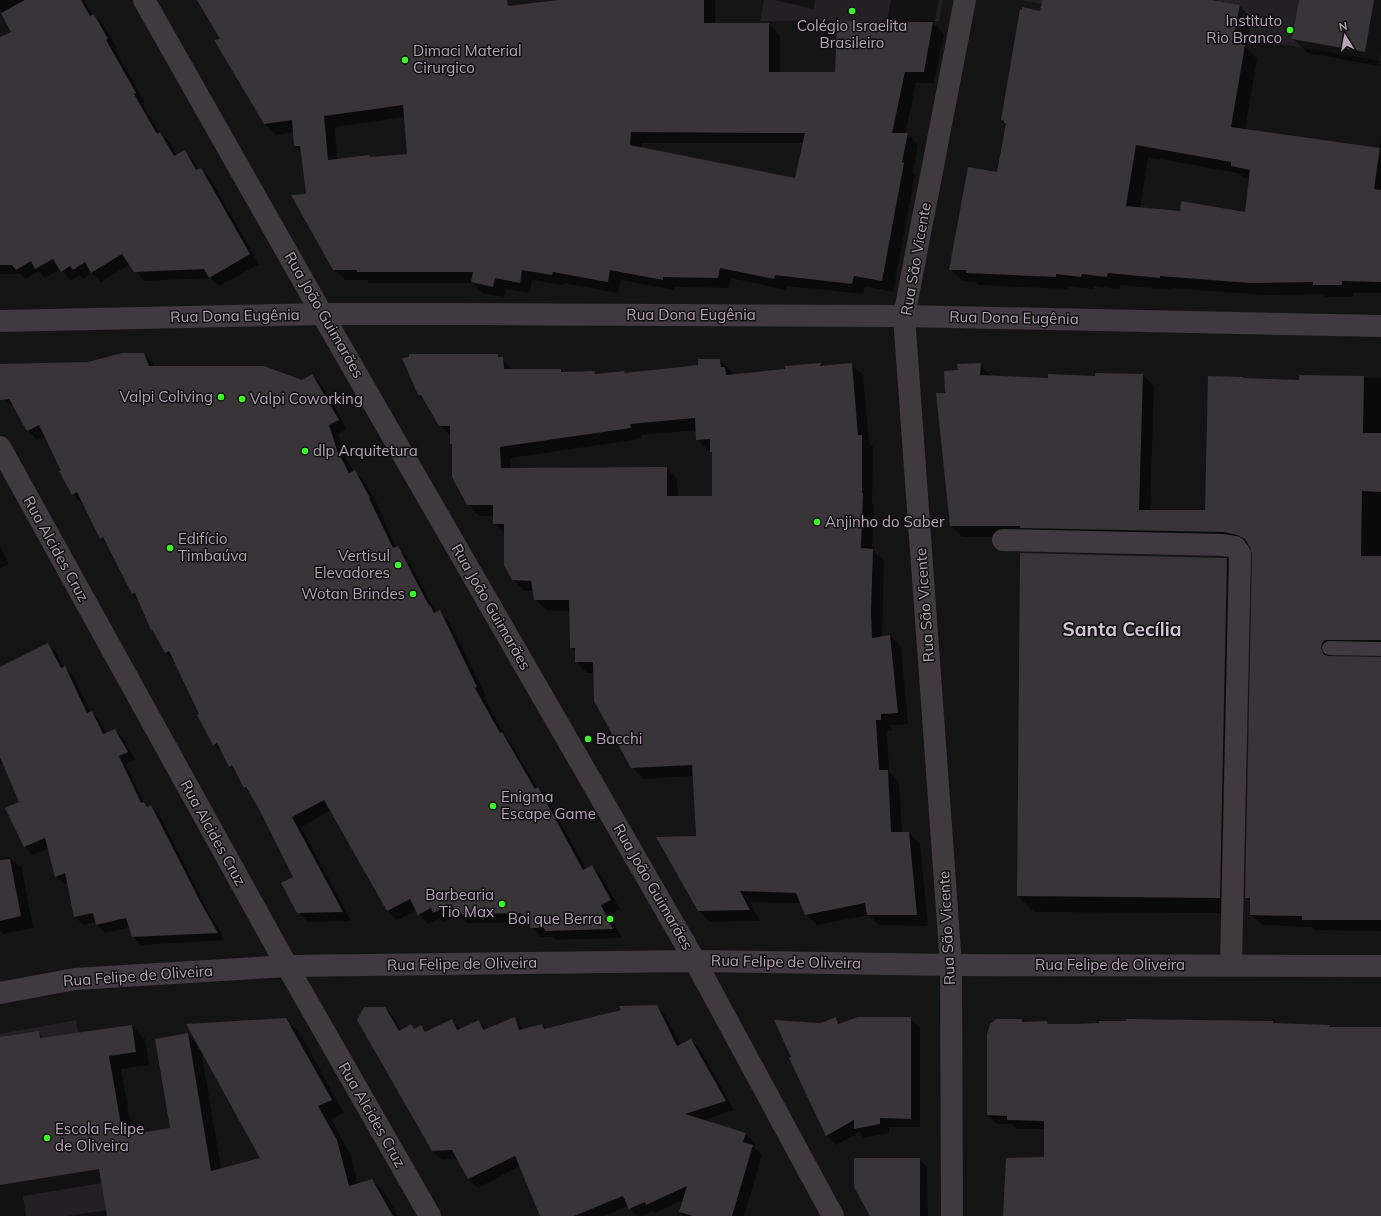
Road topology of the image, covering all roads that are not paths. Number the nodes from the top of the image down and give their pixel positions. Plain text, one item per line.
1 (144, 0) edge
2 (965, 0) edge
3 (322, 314) junction
4 (904, 316) junction
5 (0, 321) edge
6 (1381, 326) edge
7 (0, 447) edge
8 (1003, 540) dead end
9 (1329, 648) dead end
10 (1381, 649) edge
11 (695, 961) junction
12 (951, 965) junction
13 (1231, 965) junction
14 (287, 966) junction
15 (1381, 966) edge
16 (0, 993) edge
17 (430, 1216) edge
18 (833, 1216) edge
19 (952, 1216) edge

1 - 3 street, Rua João Guimarães
2 - 4 street, Rua São Vicente
3 - 4 street, Rua Dona Eugênia
3 - 5 street, Rua Dona Eugênia
3 - 11 street, Rua João Guimarães
4 - 6 street, Rua Dona Eugênia
4 - 12 street, Rua São Vicente
7 - 14 street, Rua Alcides Cruz
8 - 13 street
9 - 10 lane
11 - 12 street, Rua Felipe de Oliveira
11 - 14 street, Rua Felipe de Oliveira
11 - 18 street, Rua João Guimarães
12 - 13 street, Rua Felipe de Oliveira
12 - 19 street, Rua São Vicente
13 - 15 street, Rua Felipe de Oliveira
14 - 16 street, Rua Felipe de Oliveira
14 - 17 street, Rua Alcides Cruz

